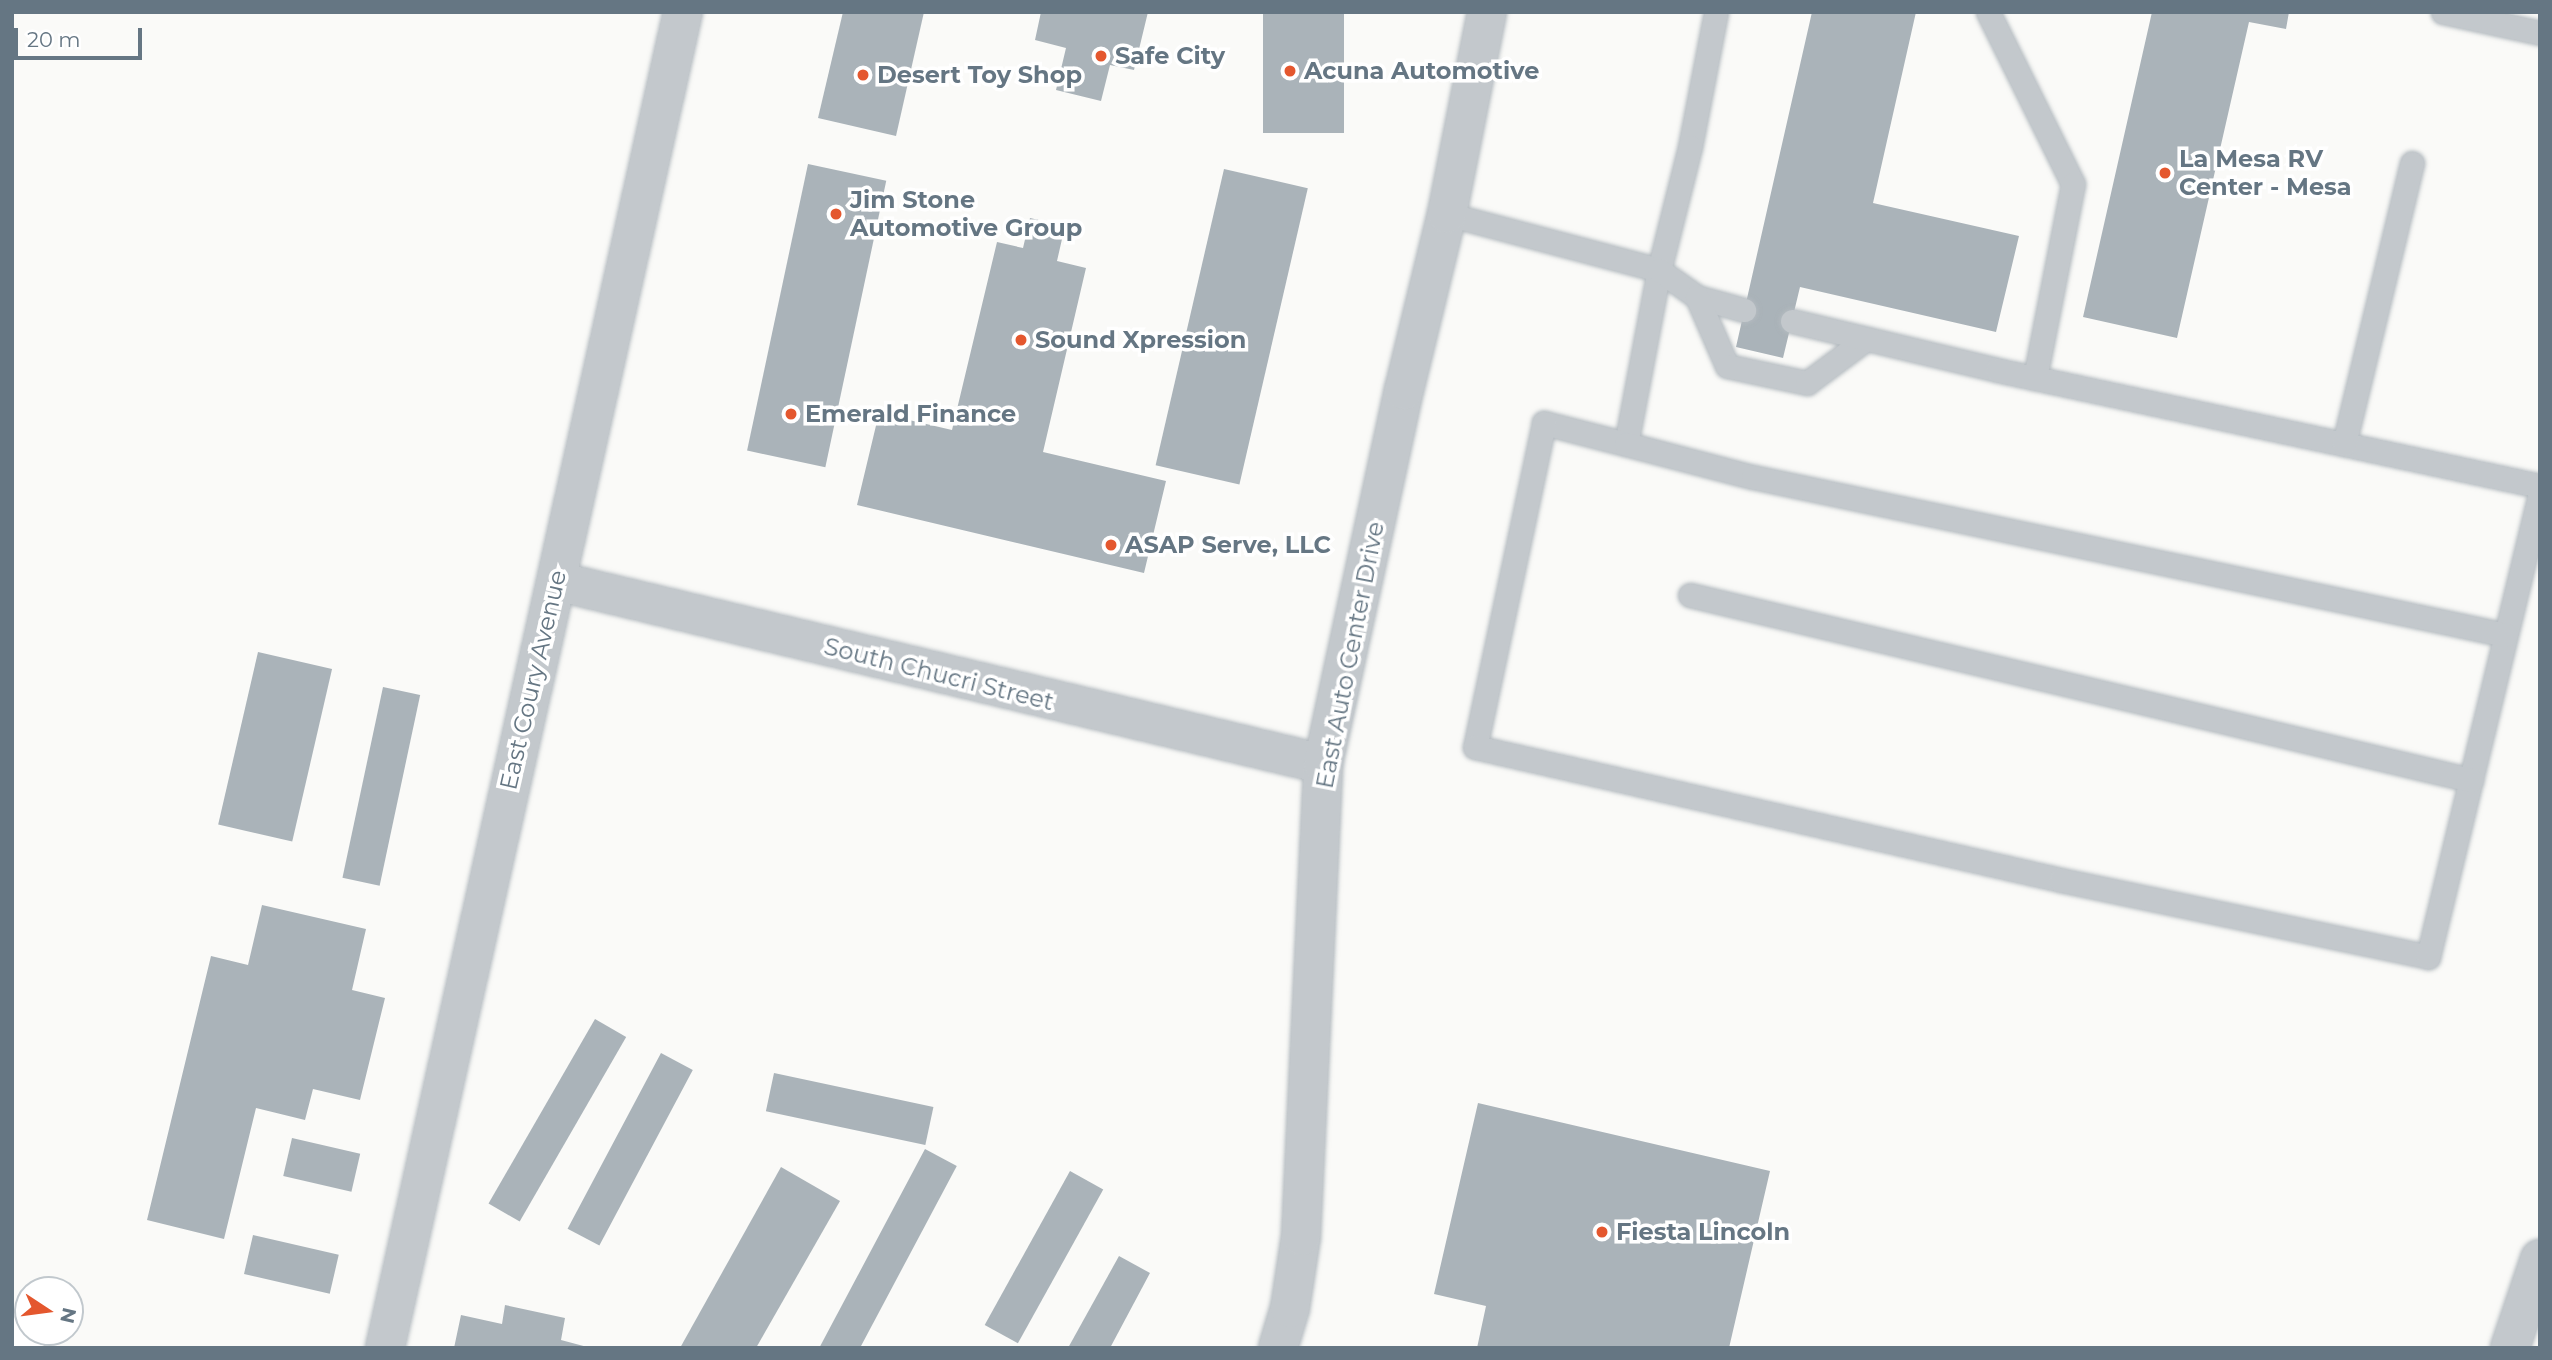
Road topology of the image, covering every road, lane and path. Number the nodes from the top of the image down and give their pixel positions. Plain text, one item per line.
1 (683, 12) edge
2 (1487, 12) edge
3 (1716, 12) edge
4 (1988, 12) edge
5 (2443, 12) edge
6 (2540, 33) edge
7 (2412, 163) dead end
8 (1447, 214) junction
9 (1658, 270) junction
10 (1698, 297) junction
11 (1744, 310) dead end
12 (1792, 321) dead end
13 (1866, 339) junction
14 (2035, 378) junction
15 (1626, 444) junction
16 (2344, 444) junction
17 (2540, 486) edge
18 (2540, 493) edge
19 (556, 581) junction
20 (1690, 595) dead end
21 (2505, 635) junction
22 (1323, 764) junction
23 (2471, 780) junction
24 (2540, 1259) edge
25 (12, 1332) edge
26 (25, 1348) edge
27 (385, 1348) edge
28 (1278, 1348) edge
29 (2510, 1348) edge

1 - 19 street, East Coury Avenue
2 - 8 street, East Auto Center Drive
3 - 9 lane
4 - 14 lane
5 - 6 lane
7 - 16 lane
8 - 9 lane
8 - 22 street, East Auto Center Drive
9 - 10 lane
9 - 15 lane
10 - 11 lane
10 - 13 lane
12 - 13 lane
13 - 14 lane
14 - 16 lane
15 - 21 lane
15 - 23 lane
16 - 17 lane
18 - 21 lane
19 - 22 street, South Chucri Street
19 - 27 street, East Coury Avenue
20 - 23 lane
21 - 23 lane
22 - 28 street, East Auto Center Drive
24 - 29 street
25 - 26 main road

